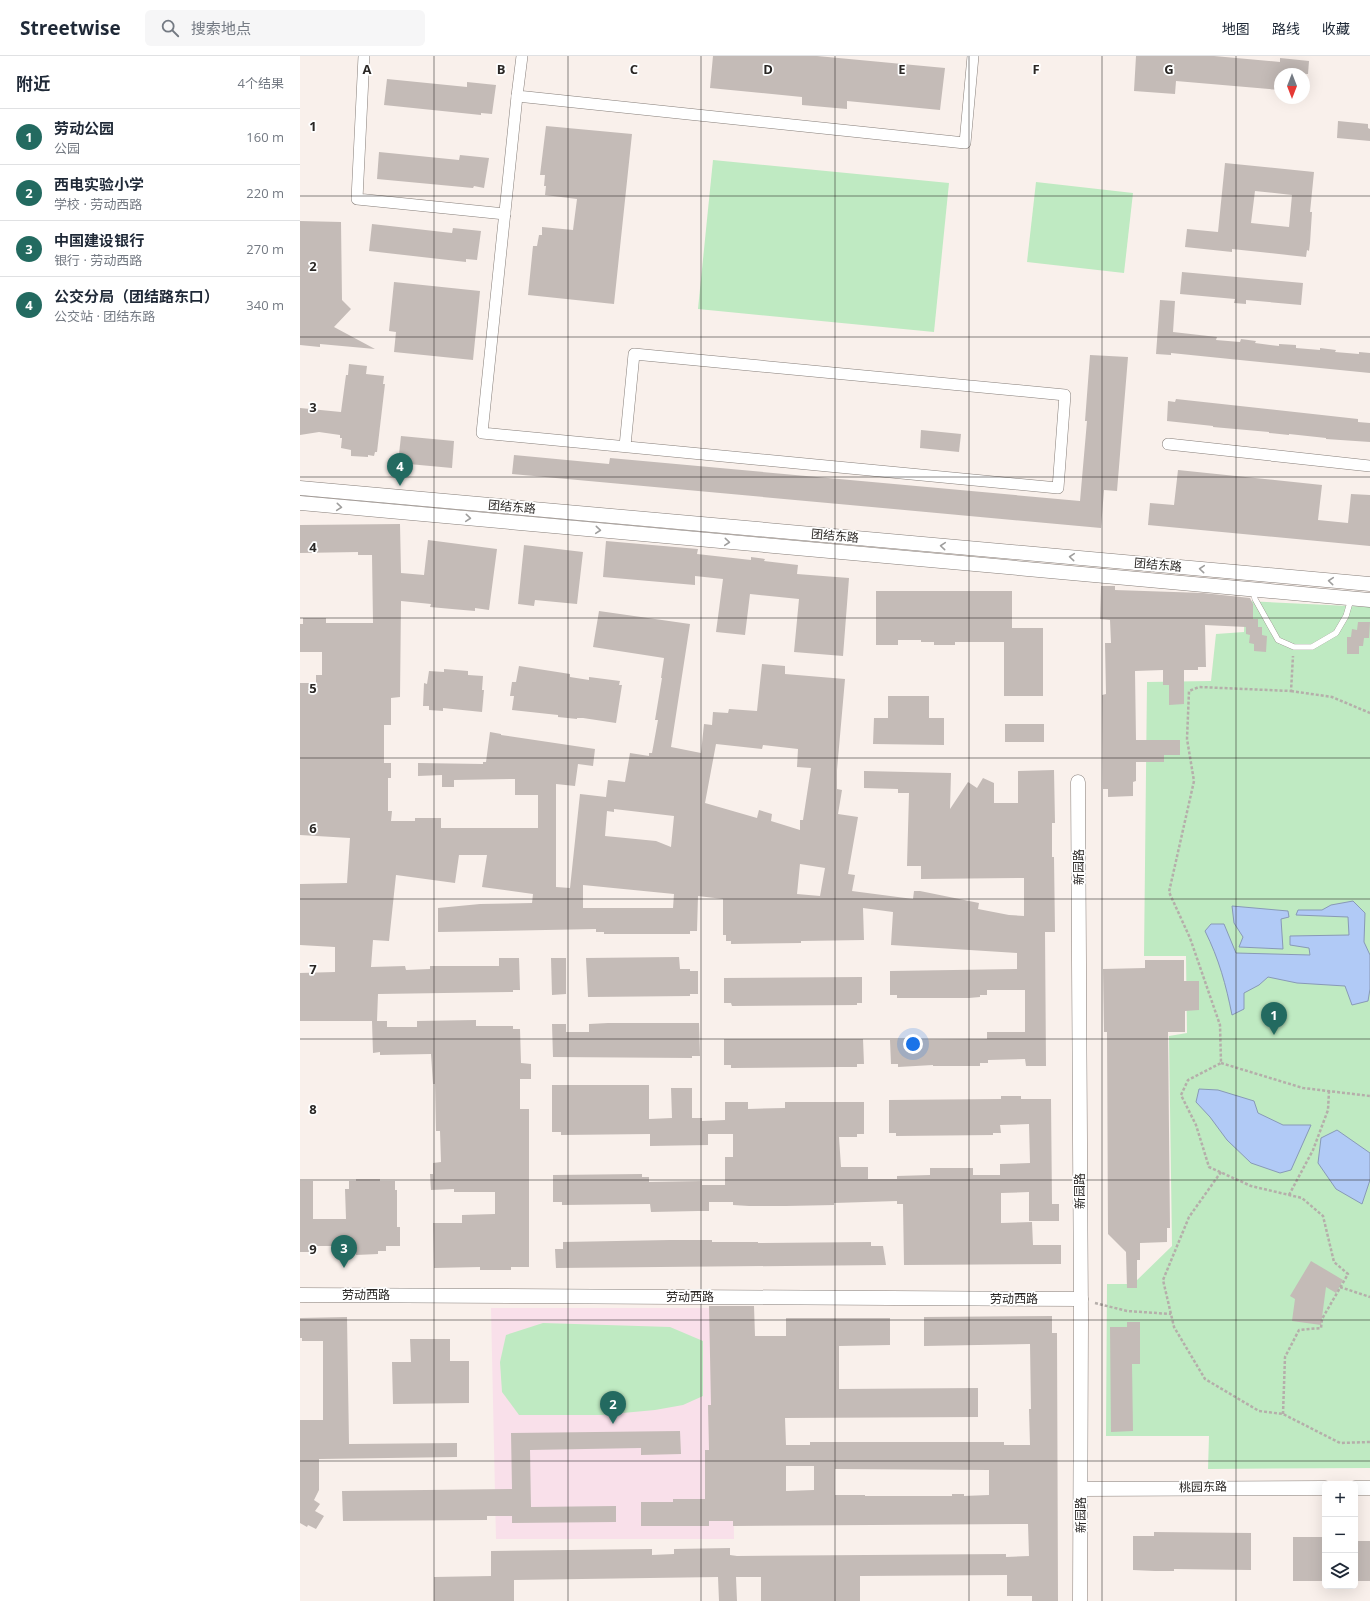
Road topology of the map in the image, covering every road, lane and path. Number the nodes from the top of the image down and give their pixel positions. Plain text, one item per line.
1 (364, 56) edge
2 (522, 56) edge
3 (973, 56) edge
4 (517, 96) junction
5 (505, 214) junction
6 (1168, 444) dead end
7 (625, 446) junction
8 (1370, 466) edge
9 (300, 488) edge
10 (300, 503) edge
11 (1370, 584) edge
12 (1253, 589) junction
13 (1351, 598) junction
14 (1370, 600) edge
15 (1294, 647) junction
16 (1291, 691) junction
17 (1370, 713) edge
18 (1078, 782) dead end
19 (1221, 1063) junction
20 (1329, 1091) junction
21 (1370, 1096) edge
22 (1221, 1172) junction
23 (1289, 1195) junction
24 (1340, 1287) junction
25 (300, 1295) edge
26 (1370, 1297) edge
27 (1081, 1299) junction
28 (1171, 1314) junction
29 (1283, 1414) junction
30 (1370, 1442) edge
31 (1322, 1488) edge
32 (1358, 1488) edge
33 (1370, 1488) edge
34 (1081, 1489) junction
35 (1080, 1601) edge

1 - 5 street
2 - 4 street
3 - 4 street
4 - 5 street
5 - 7 street
6 - 8 street
7 - 7 street
11 -> 9 street, 团结东路
10 -> 12 street
12 - 13 street
12 - 15 lane
13 - 14 street
13 - 15 lane
15 - 16 path
16 - 17 path
16 - 19 path
18 - 27 street, 新园路
19 - 20 path
19 - 22 path
20 - 21 path
20 - 23 path
22 - 23 path
22 - 28 path
23 - 24 path
24 - 26 path
24 - 29 path
25 - 27 street, 劳动西路
27 - 28 path
27 - 34 street, 新园路
28 - 29 path
29 - 30 path
31 - 34 street, 桃园东路
32 - 33 street
34 - 35 street, 新园路

